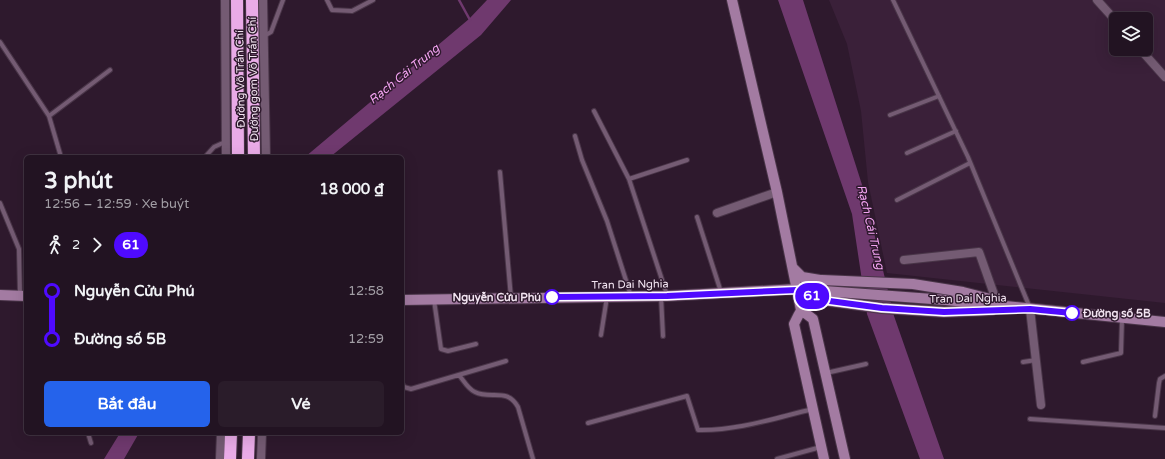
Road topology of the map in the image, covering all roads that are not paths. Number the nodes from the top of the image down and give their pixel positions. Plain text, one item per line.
1 (225, 0) edge
2 (237, 0) edge
3 (252, 0) edge
4 (263, 0) edge
5 (283, 0) edge
6 (327, 0) edge
7 (373, 0) edge
8 (732, 0) edge
9 (893, 0) edge
10 (1097, 0) edge
11 (1109, 13) edge
12 (264, 36) junction
13 (0, 42) edge
14 (1146, 56) edge
15 (110, 70) dead end
16 (1165, 77) edge
17 (939, 96) junction
18 (594, 111) dead end
19 (890, 115) dead end
20 (49, 116) junction
21 (956, 131) junction
22 (575, 136) dead end
23 (226, 142) junction
24 (907, 153) dead end
25 (60, 155) edge
26 (207, 155) edge
27 (226, 155) edge
28 (238, 155) edge
29 (254, 155) edge
30 (266, 155) edge
31 (686, 160) dead end
32 (970, 163) junction
33 (500, 172) dead end
34 (630, 179) junction
35 (777, 192) junction
36 (897, 200) dead end
37 (0, 203) edge
38 (717, 213) dead end
39 (697, 217) dead end
40 (904, 260) dead end
41 (793, 268) junction
42 (822, 280) junction
43 (797, 290) junction
44 (721, 293) junction
45 (0, 295) edge
46 (23, 296) edge
47 (631, 296) junction
48 (664, 296) junction
49 (607, 297) junction
50 (510, 298) junction
51 (434, 299) junction
52 (404, 300) edge
53 (822, 300) junction
54 (996, 300) junction
55 (1030, 309) junction
56 (801, 310) junction
57 (1122, 318) junction
58 (1165, 322) edge
59 (601, 335) dead end
60 (663, 336) dead end
61 (476, 344) dead end
62 (1036, 360) junction
63 (506, 361) dead end
64 (1023, 362) dead end
65 (1083, 362) dead end
66 (866, 364) dead end
67 (825, 373) junction
68 (459, 375) junction
69 (1165, 376) edge
70 (404, 386) edge
71 (1041, 405) dead end
72 (813, 409) junction
73 (1155, 416) dead end
74 (1030, 419) dead end
75 (588, 423) dead end
76 (1165, 428) edge
77 (89, 435) edge
78 (221, 435) edge
79 (231, 435) edge
80 (249, 435) edge
81 (262, 435) edge
82 (91, 443) dead end
83 (822, 447) junction
84 (220, 459) edge
85 (230, 459) edge
86 (248, 459) edge
87 (261, 459) edge
88 (533, 459) edge
89 (777, 459) edge
90 (824, 459) edge
91 (845, 459) edge

1 - 23 street
2 - 28 highway, Đường Võ Trần Chí
3 - 29 highway, Đường Võ Trần Chí
4 - 12 street, Đường gom Võ Trần Chí
5 - 12 lane
6 - 7 lane
8 - 35 main road
9 - 17 lane
10 - 11 street
12 - 30 street, Đường gom Võ Trần Chí
13 - 20 lane
14 - 16 street
15 - 20 lane
17 - 19 lane
17 - 21 lane
18 - 34 lane
20 - 25 lane
21 - 24 lane
21 - 32 lane
22 - 47 lane
23 - 26 lane
23 - 27 street
31 - 34 lane
32 - 36 lane
32 - 55 lane
33 - 50 lane
34 - 48 lane
35 - 38 street
35 - 41 main road
37 - 46 lane
39 - 44 lane
40 - 54 street
41 - 42 main road
41 - 43 main road
42 - 43 main road
42 - 54 main road
43 - 44 main road, Tran Dai Nghia
43 - 53 main road
43 - 55 main road, Tran Dai Nghia
43 - 56 main road
44 - 48 main road, Tran Dai Nghia
45 - 46 main road
47 - 48 main road, Tran Dai Nghia
47 - 49 main road, Tran Dai Nghia
48 - 60 lane
49 - 50 main road, Tran Dai Nghia
49 - 59 lane
50 - 51 main road, Tran Dai Nghia
51 - 52 main road, Tran Dai Nghia
51 - 61 lane
53 - 55 main road, Tran Dai Nghia
53 - 56 main road
54 - 55 main road
55 - 57 main road, Tran Dai Nghia
55 - 62 street
56 - 67 main road
56 - 72 main road
57 - 58 main road, Tran Dai Nghia
57 - 65 lane
62 - 64 lane
62 - 71 street
63 - 68 lane
66 - 67 lane
67 - 91 main road
68 - 70 lane
68 - 88 lane
69 - 73 lane
72 - 75 lane
72 - 83 main road
74 - 76 lane
77 - 82 lane
78 - 84 street
79 - 85 highway
80 - 86 highway
81 - 87 street
83 - 89 lane
83 - 90 main road

